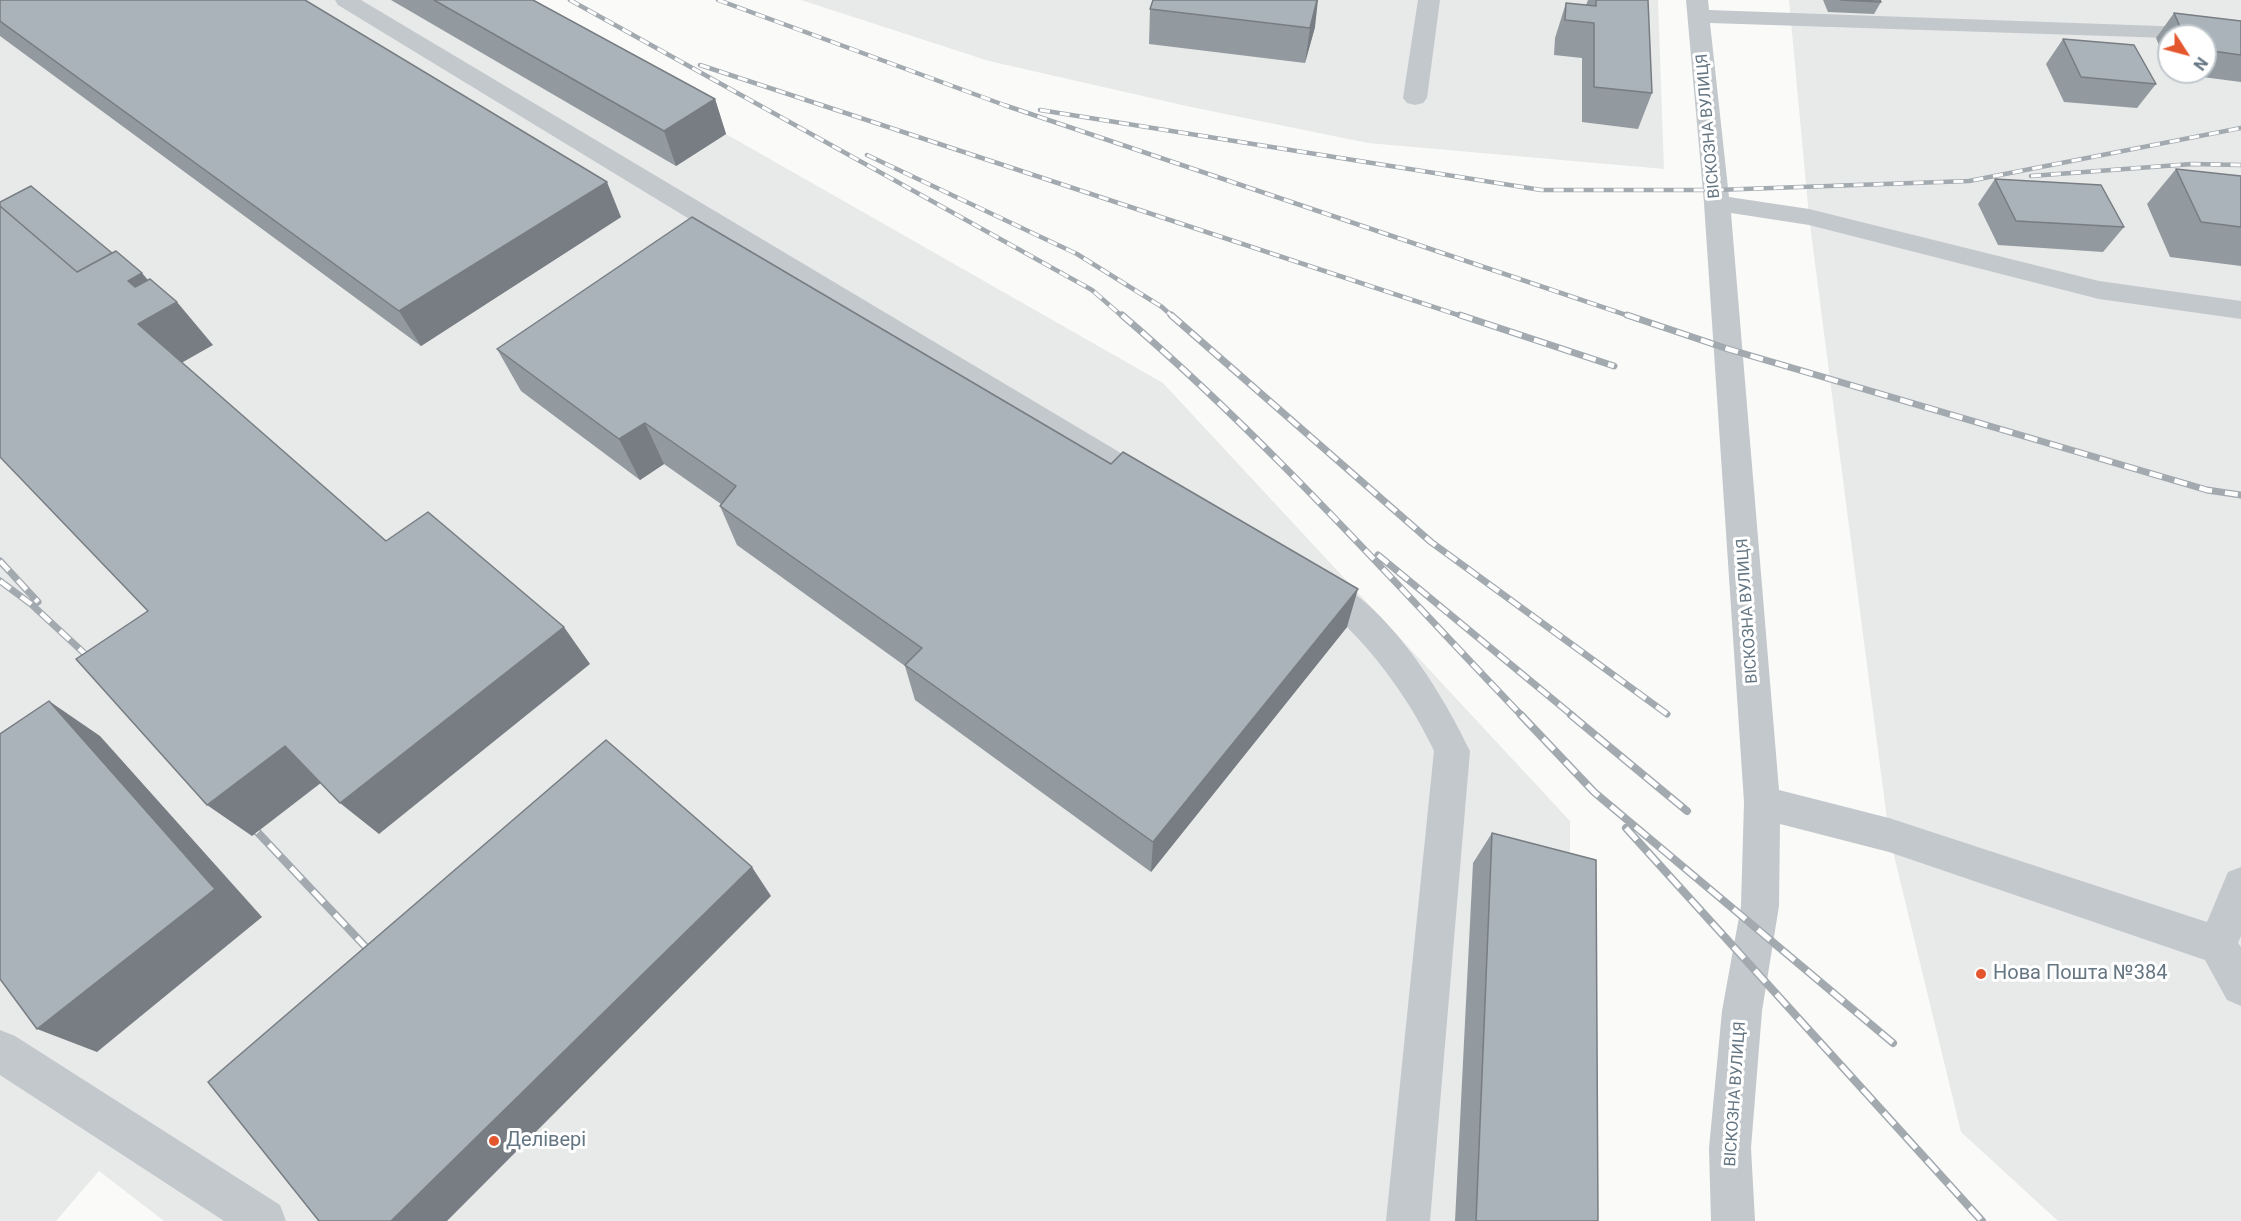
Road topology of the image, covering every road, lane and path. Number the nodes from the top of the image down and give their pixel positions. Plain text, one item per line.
1 (346, 0) edge
2 (1429, 0) edge
3 (1698, 8) edge
4 (2228, 33) edge
5 (1415, 98) dead end
6 (1717, 203) junction
7 (2241, 310) edge
8 (1171, 498) edge
9 (1293, 572) edge
10 (1762, 802) junction
11 (2241, 885) edge
12 (2218, 945) junction
13 (2241, 986) edge
14 (0, 1051) edge
15 (264, 1221) edge
16 (1408, 1221) edge
17 (1733, 1221) edge

1 - 8 street
2 - 5 street
3 - 4 street
3 - 6 street, ВІСКОЗНА ВУЛИЦЯ
6 - 7 street
6 - 10 street, ВІСКОЗНА ВУЛИЦЯ
9 - 16 street
10 - 12 street
10 - 17 street, ВІСКОЗНА ВУЛИЦЯ
11 - 12 street
12 - 13 street
14 - 15 street

